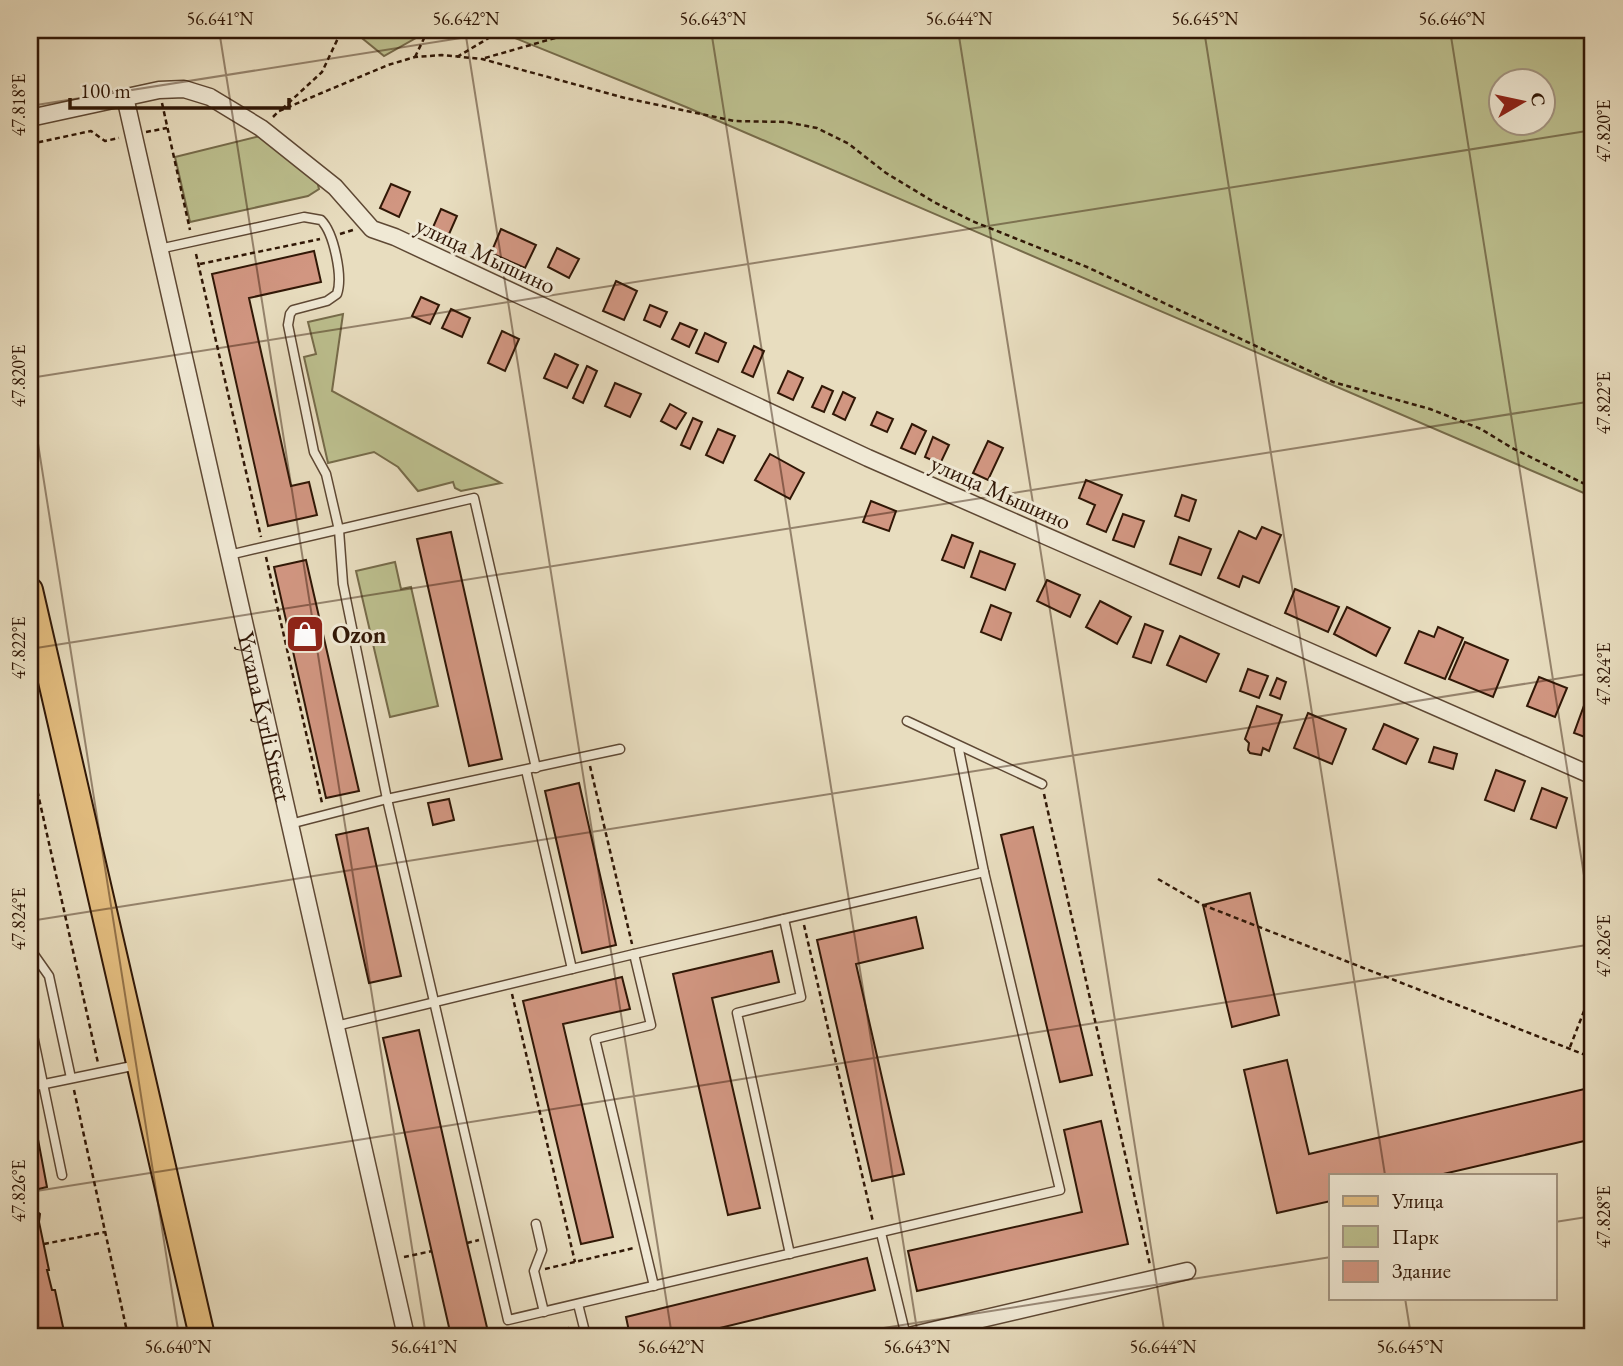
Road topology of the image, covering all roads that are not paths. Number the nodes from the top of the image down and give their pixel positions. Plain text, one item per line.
1 (125, 97) junction
2 (30, 118) edge
3 (159, 249) junction
4 (339, 530) junction
5 (229, 555) junction
6 (30, 590) edge
7 (907, 721) dead end
8 (620, 749) dead end
9 (959, 750) dead end
10 (536, 768) junction
11 (526, 770) junction
12 (1593, 776) edge
13 (1042, 784) road end
14 (387, 799) junction
15 (290, 824) junction
16 (984, 872) junction
17 (784, 919) junction
18 (30, 949) edge
19 (634, 954) junction
20 (572, 969) junction
21 (433, 1002) junction
22 (30, 1021) edge
23 (336, 1026) junction
24 (140, 1064) junction
25 (71, 1078) junction
26 (42, 1084) junction
27 (30, 1087) edge
28 (62, 1175) dead end
29 (536, 1224) dead end
30 (878, 1234) junction
31 (790, 1254) junction
32 (1187, 1271) dead end
33 (654, 1286) junction
34 (578, 1304) junction
35 (544, 1312) junction
36 (202, 1336) edge
37 (406, 1336) edge
38 (586, 1336) edge
39 (908, 1336) edge

1 - 2 street, улица Мышино
1 - 3 street, Yyvana Kyrli Street
1 - 12 street, улица Мышино
3 - 4 lane
3 - 5 street, Yyvana Kyrli Street
4 - 5 lane
4 - 10 lane
4 - 14 lane
5 - 15 street, Yyvana Kyrli Street
6 - 24 main road
7 - 13 lane
8 - 10 lane
9 - 16 lane
10 - 11 lane
11 - 14 lane
11 - 20 lane
14 - 15 lane
14 - 21 lane
15 - 23 street, Yyvana Kyrli Street
16 - 17 lane
16 - 30 lane
17 - 19 lane
17 - 31 lane
18 - 25 lane
19 - 20 lane
19 - 33 lane
20 - 21 lane
21 - 23 lane
21 - 35 lane
22 - 26 lane
23 - 37 street, Yyvana Kyrli Street
24 - 25 lane
24 - 36 main road
25 - 26 lane
26 - 27 lane
26 - 28 lane
29 - 35 lane
30 - 31 lane
30 - 39 lane
31 - 33 lane
32 - 39 street
33 - 34 lane
34 - 35 lane
34 - 38 lane

